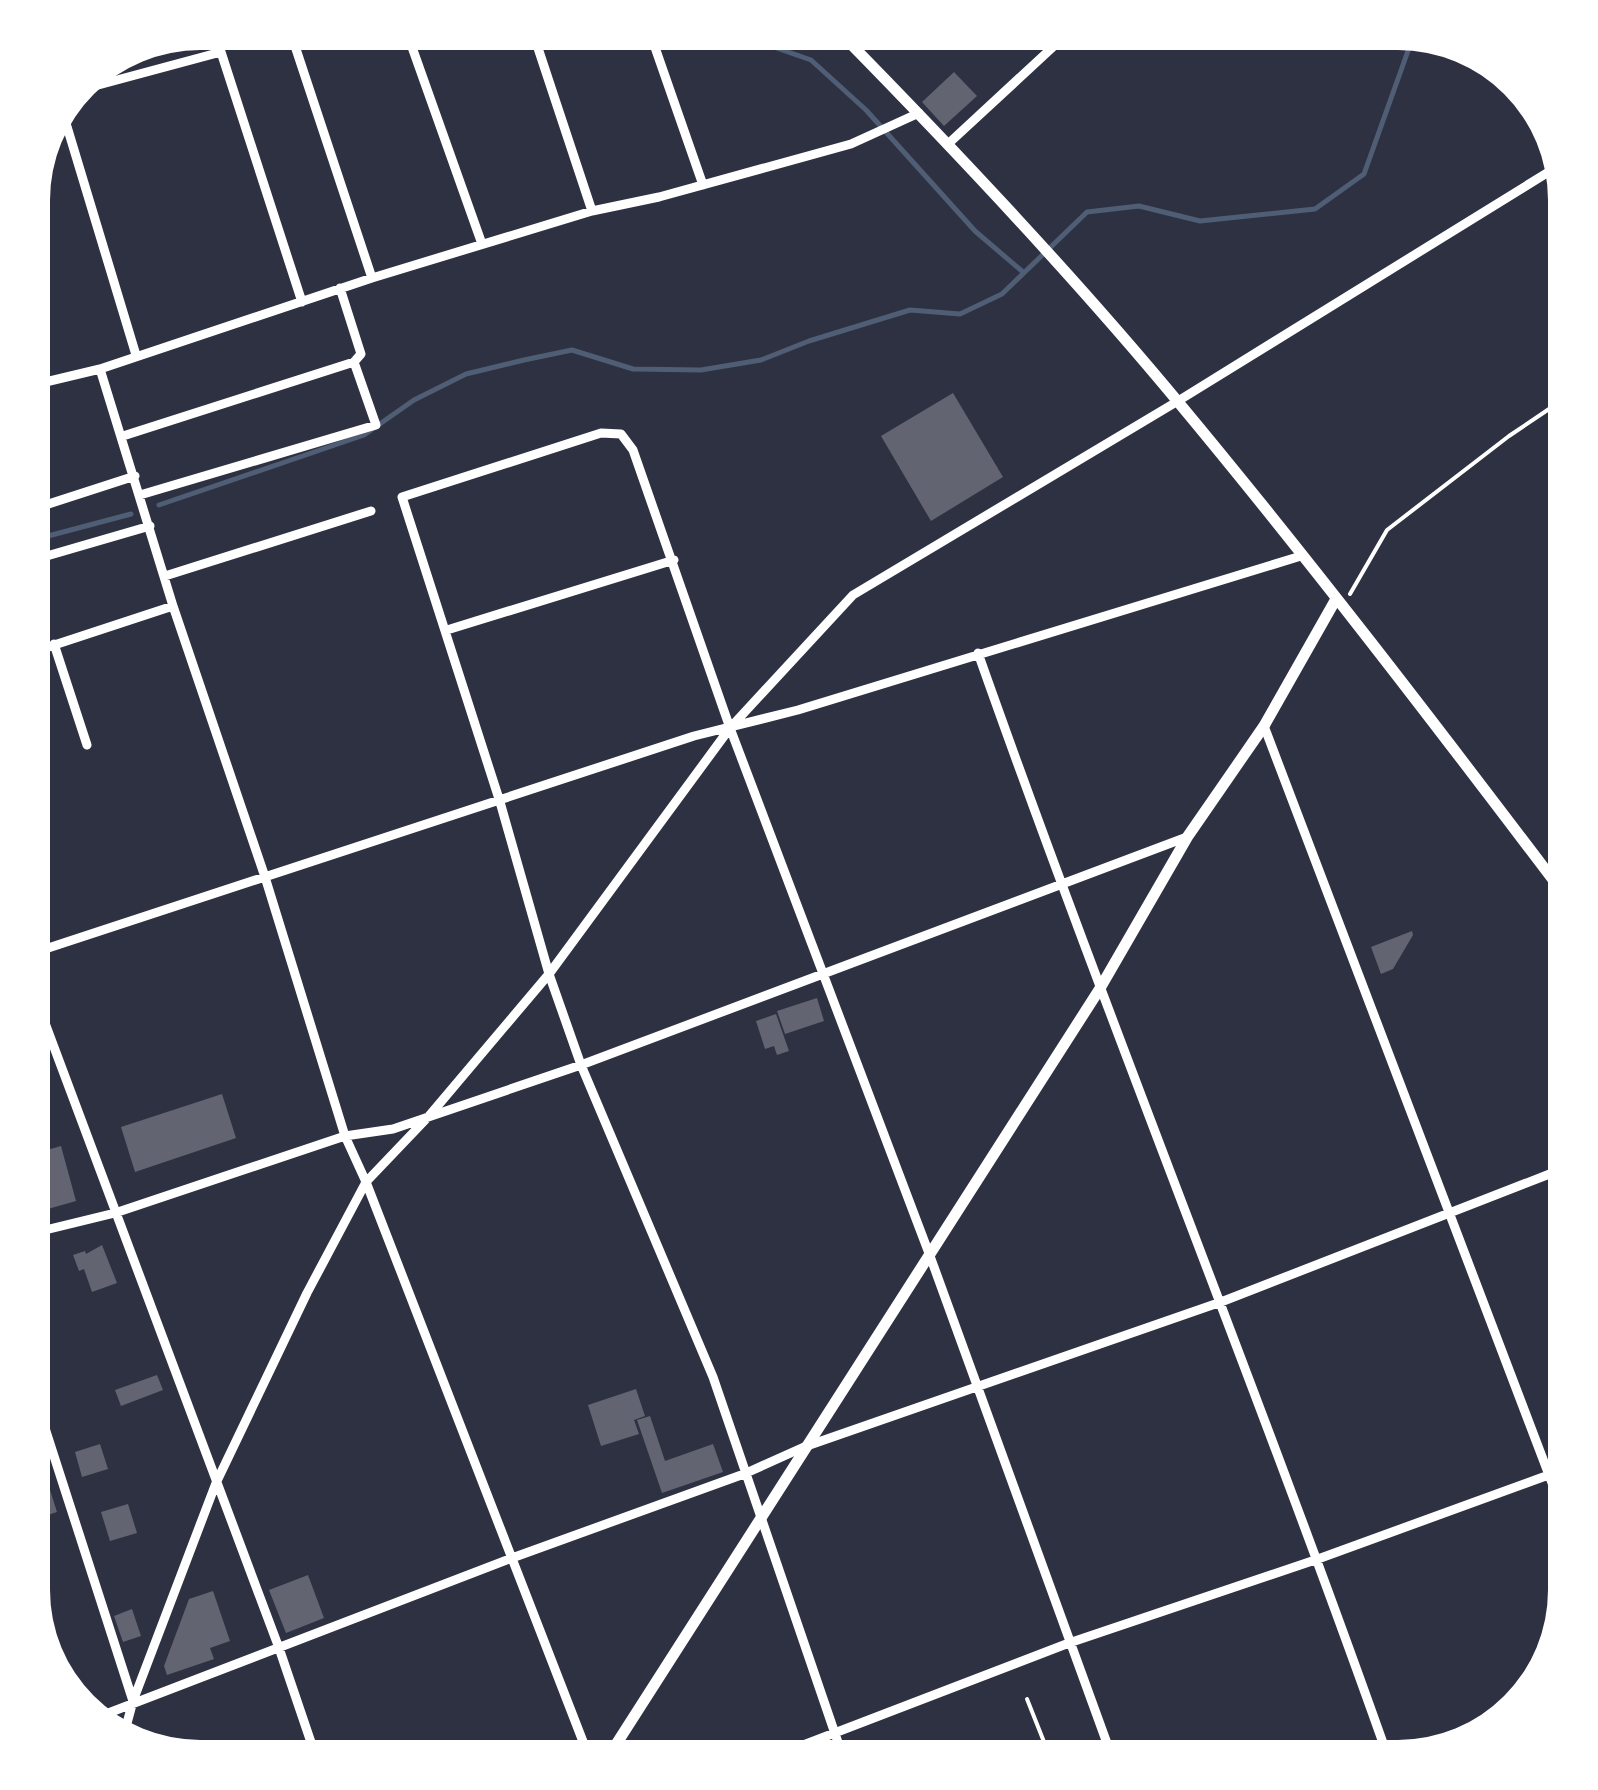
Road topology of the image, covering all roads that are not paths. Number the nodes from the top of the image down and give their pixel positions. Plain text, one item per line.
1 (296, 50) edge
2 (413, 50) edge
3 (539, 50) edge
4 (656, 50) edge
5 (857, 50) edge
6 (1050, 50) edge
7 (107, 83) edge
8 (919, 113) junction
9 (68, 129) edge
10 (948, 144) junction
11 (1545, 174) edge
12 (703, 185) junction
13 (592, 211) junction
14 (482, 244) junction
15 (372, 278) junction
16 (340, 288) junction
17 (302, 302) junction
18 (136, 355) junction
19 (354, 362) junction
20 (100, 369) junction
21 (50, 381) edge
22 (1178, 402) junction
23 (122, 436) junction
24 (135, 476) junction
25 (140, 495) junction
26 (50, 504) edge
27 (371, 510) dead end
28 (150, 526) junction
29 (50, 555) edge
30 (1301, 556) junction
31 (674, 560) junction
32 (166, 576) junction
33 (1339, 602) junction
34 (174, 606) junction
35 (447, 630) junction
36 (54, 644) junction
37 (50, 646) edge
38 (978, 654) junction
39 (1264, 726) junction
40 (730, 728) junction
41 (87, 745) dead end
42 (500, 802) junction
43 (1188, 836) junction
44 (1548, 862) edge
45 (265, 877) junction
46 (1060, 886) junction
47 (50, 947) edge
48 (822, 972) junction
49 (548, 974) junction
50 (1099, 990) junction
51 (50, 1038) edge
52 (581, 1065) junction
53 (429, 1116) junction
54 (345, 1136) junction
55 (1548, 1175) edge
56 (366, 1182) junction
57 (114, 1213) junction
58 (1450, 1214) junction
59 (50, 1229) edge
60 (930, 1256) junction
61 (1221, 1302) junction
62 (976, 1386) junction
63 (50, 1447) edge
64 (804, 1448) junction
65 (1548, 1470) edge
66 (744, 1474) junction
67 (1548, 1476) edge
68 (216, 1483) junction
69 (762, 1516) junction
70 (512, 1558) junction
71 (1318, 1559) junction
72 (1070, 1643) junction
73 (279, 1648) junction
74 (1027, 1699) dead end
75 (132, 1701) junction
76 (111, 1711) edge
77 (127, 1721) edge
78 (834, 1735) junction
79 (310, 1740) edge
80 (582, 1740) edge
81 (619, 1740) edge
82 (821, 1740) edge
83 (836, 1740) edge
84 (1043, 1740) edge
85 (1105, 1740) edge
86 (1382, 1740) edge

1 - 15 street
2 - 14 street
3 - 13 street
4 - 12 street
5 - 8 street
6 - 10 street
7 - 17 street
8 - 10 street
8 - 12 street
9 - 18 street
10 - 22 street
11 - 22 street
12 - 13 street
13 - 14 street
14 - 15 street
15 - 16 street
16 - 17 street
16 - 19 street
17 - 18 street
18 - 20 street
19 - 23 street
19 - 25 street
20 - 21 street
20 - 23 street
22 - 30 street
22 - 40 street
23 - 24 street
24 - 25 street
24 - 26 street
25 - 28 street
27 - 32 street
28 - 29 street
28 - 32 street
30 - 33 street
30 - 38 street
31 - 35 street
31 - 35 street
31 - 40 street
32 - 34 street
33 - 39 street
33 - 44 street
34 - 36 street
34 - 45 street
35 - 42 street
36 - 37 street
36 - 41 street
38 - 40 street
38 - 46 street
39 - 43 street
39 - 58 street
40 - 42 street
40 - 48 street
40 - 49 street
42 - 45 street
42 - 49 street
43 - 46 street
43 - 50 street
45 - 47 street
45 - 54 street
46 - 48 street
46 - 50 street
48 - 52 street
48 - 60 street
49 - 52 street
49 - 53 street
50 - 60 street
50 - 61 street
51 - 57 street
52 - 53 street
52 - 66 street
53 - 54 street
53 - 56 street
54 - 56 street
54 - 57 street
55 - 58 street
56 - 68 street
56 - 70 street
57 - 59 street
57 - 68 street
58 - 61 street
58 - 65 street
60 - 62 street
60 - 64 street
61 - 62 street
61 - 71 street
62 - 64 street
62 - 72 street
63 - 75 street
64 - 66 street
64 - 69 street
66 - 69 street
66 - 70 street
67 - 71 street
68 - 73 street
68 - 75 street
69 - 78 street
69 - 81 street
70 - 73 street
70 - 80 street
71 - 72 street
71 - 86 street
72 - 78 street
72 - 85 street
73 - 75 street
73 - 79 street
74 - 84 lane
75 - 76 street
75 - 77 street
78 - 82 street
78 - 83 street

